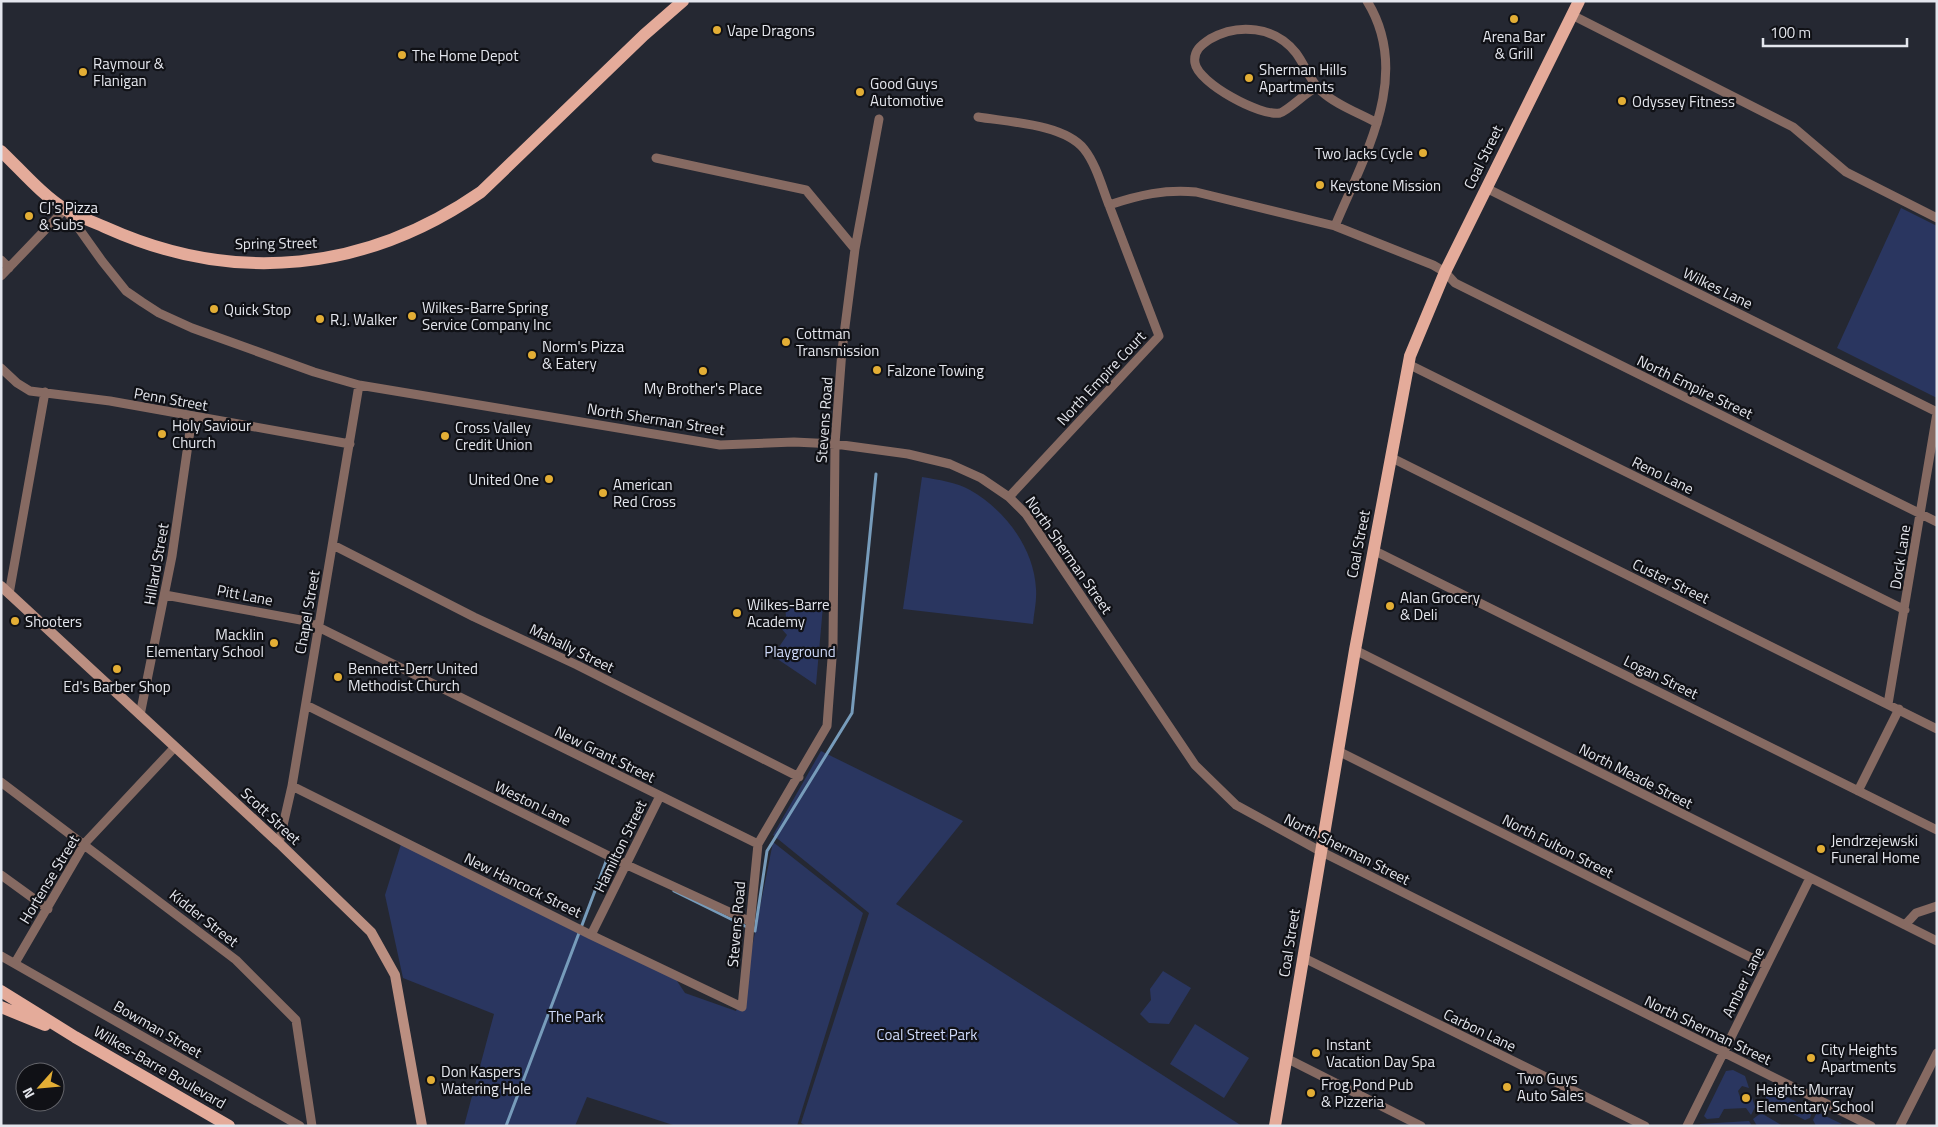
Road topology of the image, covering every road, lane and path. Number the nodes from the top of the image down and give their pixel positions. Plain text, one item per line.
1 (683, 1) edge
2 (1367, 1) edge
3 (1578, 1) edge
4 (1572, 15) junction
5 (1316, 87) junction
6 (978, 117) dead end
7 (879, 119) dead end
8 (1377, 123) junction
9 (1, 151) edge
10 (656, 158) dead end
11 (1486, 188) junction
12 (1109, 205) junction
13 (65, 209) junction
14 (1937, 218) edge
15 (1335, 226) junction
16 (855, 249) junction
17 (1, 260) edge
18 (10, 268) junction
19 (1445, 272) junction
20 (1, 276) edge
21 (1408, 364) junction
22 (1, 368) edge
23 (359, 386) junction
24 (45, 392) junction
25 (1937, 413) edge
26 (192, 417) junction
27 (350, 444) junction
28 (835, 444) junction
29 (1392, 458) junction
30 (1009, 497) junction
31 (1920, 514) junction
32 (1937, 522) edge
33 (333, 545) junction
34 (1373, 550) junction
35 (5, 590) edge
36 (165, 595) junction
37 (1905, 610) junction
38 (318, 627) junction
39 (1355, 650) junction
40 (1888, 704) junction
41 (306, 705) junction
42 (1899, 709) junction
43 (140, 715) junction
44 (1937, 728) edge
45 (174, 748) junction
46 (1338, 751) junction
47 (799, 777) junction
48 (1, 782) edge
49 (292, 786) junction
50 (1858, 791) junction
51 (660, 796) junction
52 (1937, 830) edge
53 (84, 843) junction
54 (279, 843) junction
55 (758, 844) junction
56 (1320, 851) junction
57 (628, 865) junction
58 (1, 875) edge
59 (1810, 878) junction
60 (1937, 906) edge
61 (48, 909) junction
62 (749, 921) junction
63 (1905, 925) junction
64 (591, 935) junction
65 (1937, 941) edge
66 (1, 956) edge
67 (1304, 958) junction
68 (16, 963) junction
69 (1766, 965) junction
70 (1, 991) edge
71 (1, 1007) edge
72 (742, 1007) joint
73 (74, 1037) junction
74 (1937, 1052) edge
75 (1723, 1054) junction
76 (1286, 1058) junction
77 (229, 1126) edge
78 (300, 1126) edge
79 (312, 1126) edge
80 (422, 1126) edge
81 (1275, 1126) edge
82 (1421, 1126) edge
83 (1645, 1126) edge
84 (1687, 1126) edge
85 (1871, 1126) edge
86 (1900, 1126) edge

1 - 13 main road, Spring Street
2 - 8 street
3 - 4 main road, Coal Street
4 - 11 main road, Coal Street
4 - 14 street
5 - 5 street
5 - 8 street
6 - 12 street, North Empire Court
7 - 16 street, Stevens Road
8 - 15 street
9 - 13 main road, Spring Street
10 - 16 street
11 - 19 main road, Coal Street
11 - 25 street, Wilkes Lane
12 - 15 street
12 - 30 street, North Empire Court
13 - 18 street
13 - 23 street, North Sherman Street
15 - 19 street
16 - 28 street, Stevens Road
17 - 18 street
18 - 20 street
19 - 21 main road, Coal Street
19 - 31 street, North Empire Street
21 - 29 main road, Coal Street
21 - 37 street, Reno Lane
22 - 24 street, Penn Street
23 - 27 street, Chapel Street
23 - 28 street, North Sherman Street
24 - 26 street, Penn Street
24 - 35 street
25 - 31 street, Dock Lane
26 - 27 street, Penn Street
26 - 36 street, Hillard Street
27 - 33 street, Chapel Street
28 - 30 street, North Sherman Street
28 - 47 street, Stevens Road
29 - 34 main road, Coal Street
29 - 40 street, Custer Street
30 - 56 street, North Sherman Street
31 - 32 street, North Empire Street
31 - 37 street, Dock Lane
33 - 38 street, Chapel Street
33 - 47 street, Mahally Street
34 - 39 main road, Coal Street
34 - 50 street, Logan Street
35 - 43 street, Scott Street
36 - 38 street, Pitt Lane
36 - 43 street, Hillard Street
37 - 40 street, Dock Lane
38 - 41 street, Chapel Street
38 - 51 street, New Grant Street
39 - 46 main road, Coal Street
39 - 59 street, North Meade Street
40 - 42 street, Custer Street
41 - 49 street, Chapel Street
41 - 57 street, Weston Lane
42 - 44 street, Custer Street
42 - 50 street
43 - 45 street, Scott Street
45 - 53 street, Hortense Street
45 - 54 street, Scott Street
46 - 56 main road, Coal Street
46 - 69 street, North Fulton Street
47 - 55 street
48 - 53 street, Kidder Street
49 - 54 street, Chapel Street
49 - 64 street, New Hancock Street
50 - 52 street, Logan Street
51 - 55 street, New Grant Street
51 - 57 street, Hamilton Street
53 - 61 street, Hortense Street
53 - 79 street, Kidder Street
54 - 80 street, Scott Street
55 - 62 street, Stevens Road
56 - 67 main road, Coal Street
56 - 75 street, North Sherman Street
57 - 62 street, Weston Lane
57 - 64 street, Hamilton Street
58 - 61 street
59 - 63 street, North Meade Street
59 - 69 street, Amber Lane
60 - 63 street
61 - 68 street, Hortense Street
62 - 72 street, Stevens Road
63 - 65 street, North Meade Street
64 - 72 street, New Hancock Street
66 - 68 street, Bowman Street
67 - 76 main road, Coal Street
67 - 83 street, Carbon Lane
68 - 78 street, Bowman Street
69 - 75 street, Amber Lane
70 - 73 main road, Wilkes-Barre Boulevard
71 - 73 main road, Wilkes-Barre Boulevard
73 - 77 main road, Wilkes-Barre Boulevard
74 - 86 street
75 - 84 street, Amber Lane
75 - 85 street, North Sherman Street
76 - 81 main road, Coal Street
76 - 82 street

